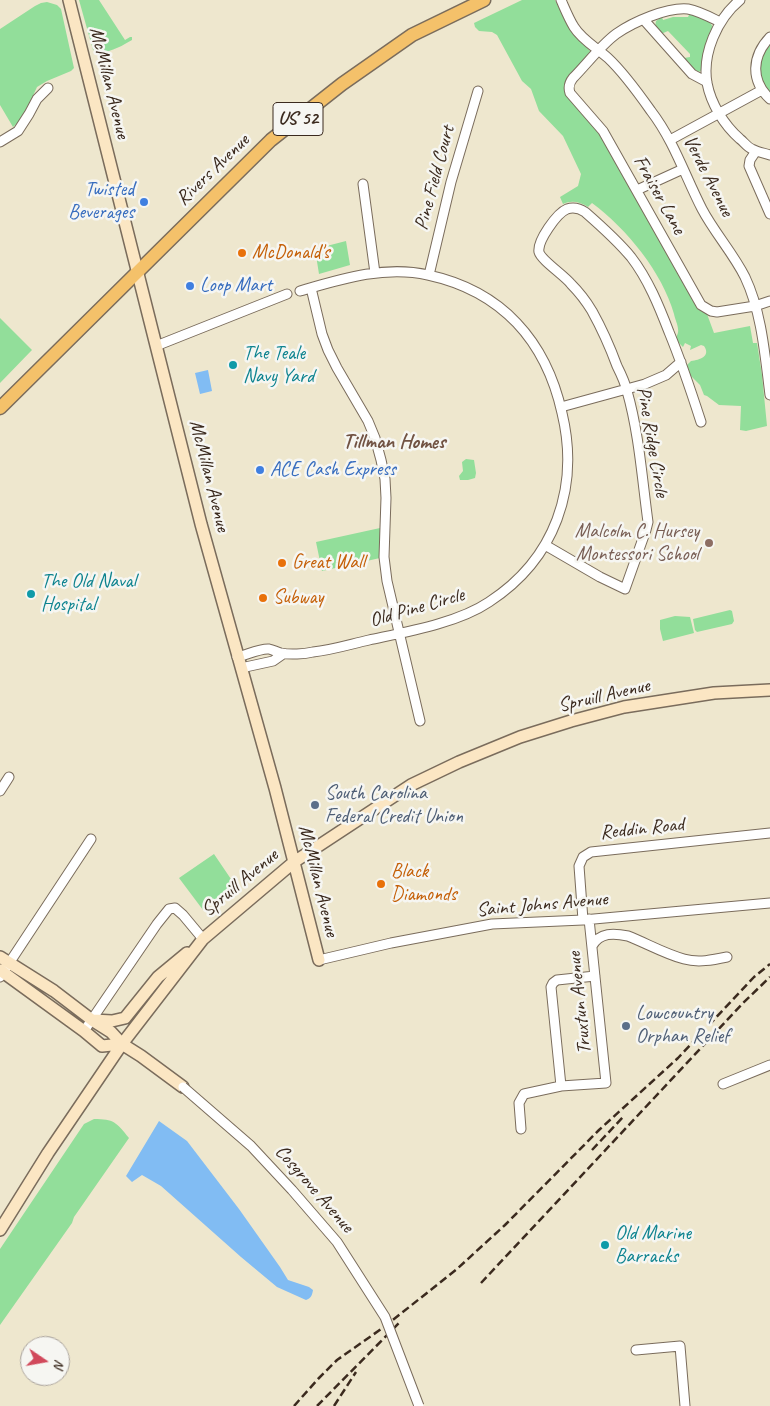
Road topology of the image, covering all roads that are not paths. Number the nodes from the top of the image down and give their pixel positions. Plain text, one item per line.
1 (69, 0) edge
2 (484, 0) edge
3 (561, 0) edge
4 (740, 0) edge
5 (644, 20) junction
6 (720, 22) junction
7 (770, 37) edge
8 (599, 51) junction
9 (707, 82) junction
10 (48, 88) dead end
11 (762, 90) junction
12 (478, 91) dead end
13 (770, 99) edge
14 (718, 112) junction
15 (670, 140) junction
16 (0, 142) edge
17 (756, 151) junction
18 (770, 155) edge
19 (683, 169) junction
20 (363, 184) dead end
21 (637, 190) junction
22 (770, 214) edge
23 (138, 271) junction
24 (375, 273) junction
25 (429, 275) junction
26 (311, 288) junction
27 (300, 291) dead end
28 (287, 294) dead end
29 (770, 302) edge
30 (755, 306) junction
31 (156, 346) junction
32 (768, 352) edge
33 (681, 362) junction
34 (627, 390) junction
35 (770, 395) edge
36 (561, 407) junction
37 (0, 408) edge
38 (701, 422) dead end
39 (545, 545) junction
40 (399, 634) junction
41 (282, 654) junction
42 (237, 657) junction
43 (241, 668) junction
44 (770, 690) edge
45 (420, 721) dead end
46 (9, 777) dead end
47 (0, 791) edge
48 (770, 833) edge
49 (91, 840) dead end
50 (294, 862) junction
51 (770, 903) edge
52 (586, 919) junction
53 (203, 940) junction
54 (592, 946) junction
55 (727, 957) dead end
56 (319, 960) joint
57 (3, 968) edge
58 (595, 976) junction
59 (92, 1020) junction
60 (84, 1031) junction
61 (122, 1044) junction
62 (770, 1065) edge
63 (723, 1084) dead end
64 (560, 1086) junction
65 (182, 1087) joint
66 (521, 1128) dead end
67 (0, 1230) edge
68 (636, 1350) dead end
69 (419, 1406) edge
70 (685, 1406) edge

1 - 23 street, McMillan Avenue
2 - 23 main road, Rivers Avenue / US 52
3 - 8 street, Verde Avenue
4 - 6 street
5 - 6 street
5 - 8 street
5 - 9 street
6 - 9 street
7 - 11 street
8 - 15 street, Verde Avenue
8 - 21 street, Fraiser Lane
9 - 14 street
10 - 16 street
11 - 13 street
11 - 14 street
12 - 25 street, Pine Field Court
14 - 15 street
14 - 17 street
15 - 19 street, Verde Avenue
17 - 18 street
17 - 22 street
19 - 21 street
19 - 30 street, Verde Avenue
20 - 24 street
21 - 30 street, Fraiser Lane
23 - 31 street, McMillan Avenue
23 - 37 main road, Rivers Avenue / US 52
24 - 25 street, Old Pine Circle
24 - 26 street, Old Pine Circle
25 - 36 street, Old Pine Circle
26 - 27 street, Old Pine Circle
26 - 40 street
28 - 31 street
29 - 30 street, Fraiser Lane
30 - 32 street, Verde Avenue
31 - 42 street, McMillan Avenue
32 - 35 street, Verde Avenue
33 - 34 street
33 - 34 street, Pine Ridge Circle
33 - 38 street, Pine Ridge Circle
34 - 36 street
34 - 39 street, Pine Ridge Circle
36 - 39 street, Old Pine Circle
39 - 40 street, Old Pine Circle
40 - 41 street, Old Pine Circle
40 - 45 street
41 - 42 street, Old Pine Circle
41 - 43 street, Old Pine Circle
42 - 43 street, McMillan Avenue
43 - 50 street, McMillan Avenue
44 - 50 street, Spruill Avenue
46 - 47 street
48 - 52 street, Reddin Road
49 - 57 street
50 - 53 street, Spruill Avenue
50 - 56 street, McMillan Avenue
51 - 52 street, Saint Johns Avenue
52 - 54 street, Truxtun Avenue
52 - 56 street, Saint Johns Avenue
53 - 59 street
53 - 59 street
53 - 61 street, Spruill Avenue
54 - 55 street
54 - 58 street, Truxtun Avenue
57 - 59 street, Cosgrove Avenue
57 - 60 street, Cosgrove Avenue
58 - 64 street
58 - 64 street, Truxtun Avenue
59 - 60 street
59 - 61 street, Cosgrove Avenue
60 - 61 street, Cosgrove Avenue
61 - 65 street, Cosgrove Avenue
61 - 67 street, Spruill Avenue
62 - 63 street
64 - 66 street
65 - 69 street, Cosgrove Avenue, bridge
68 - 70 street

